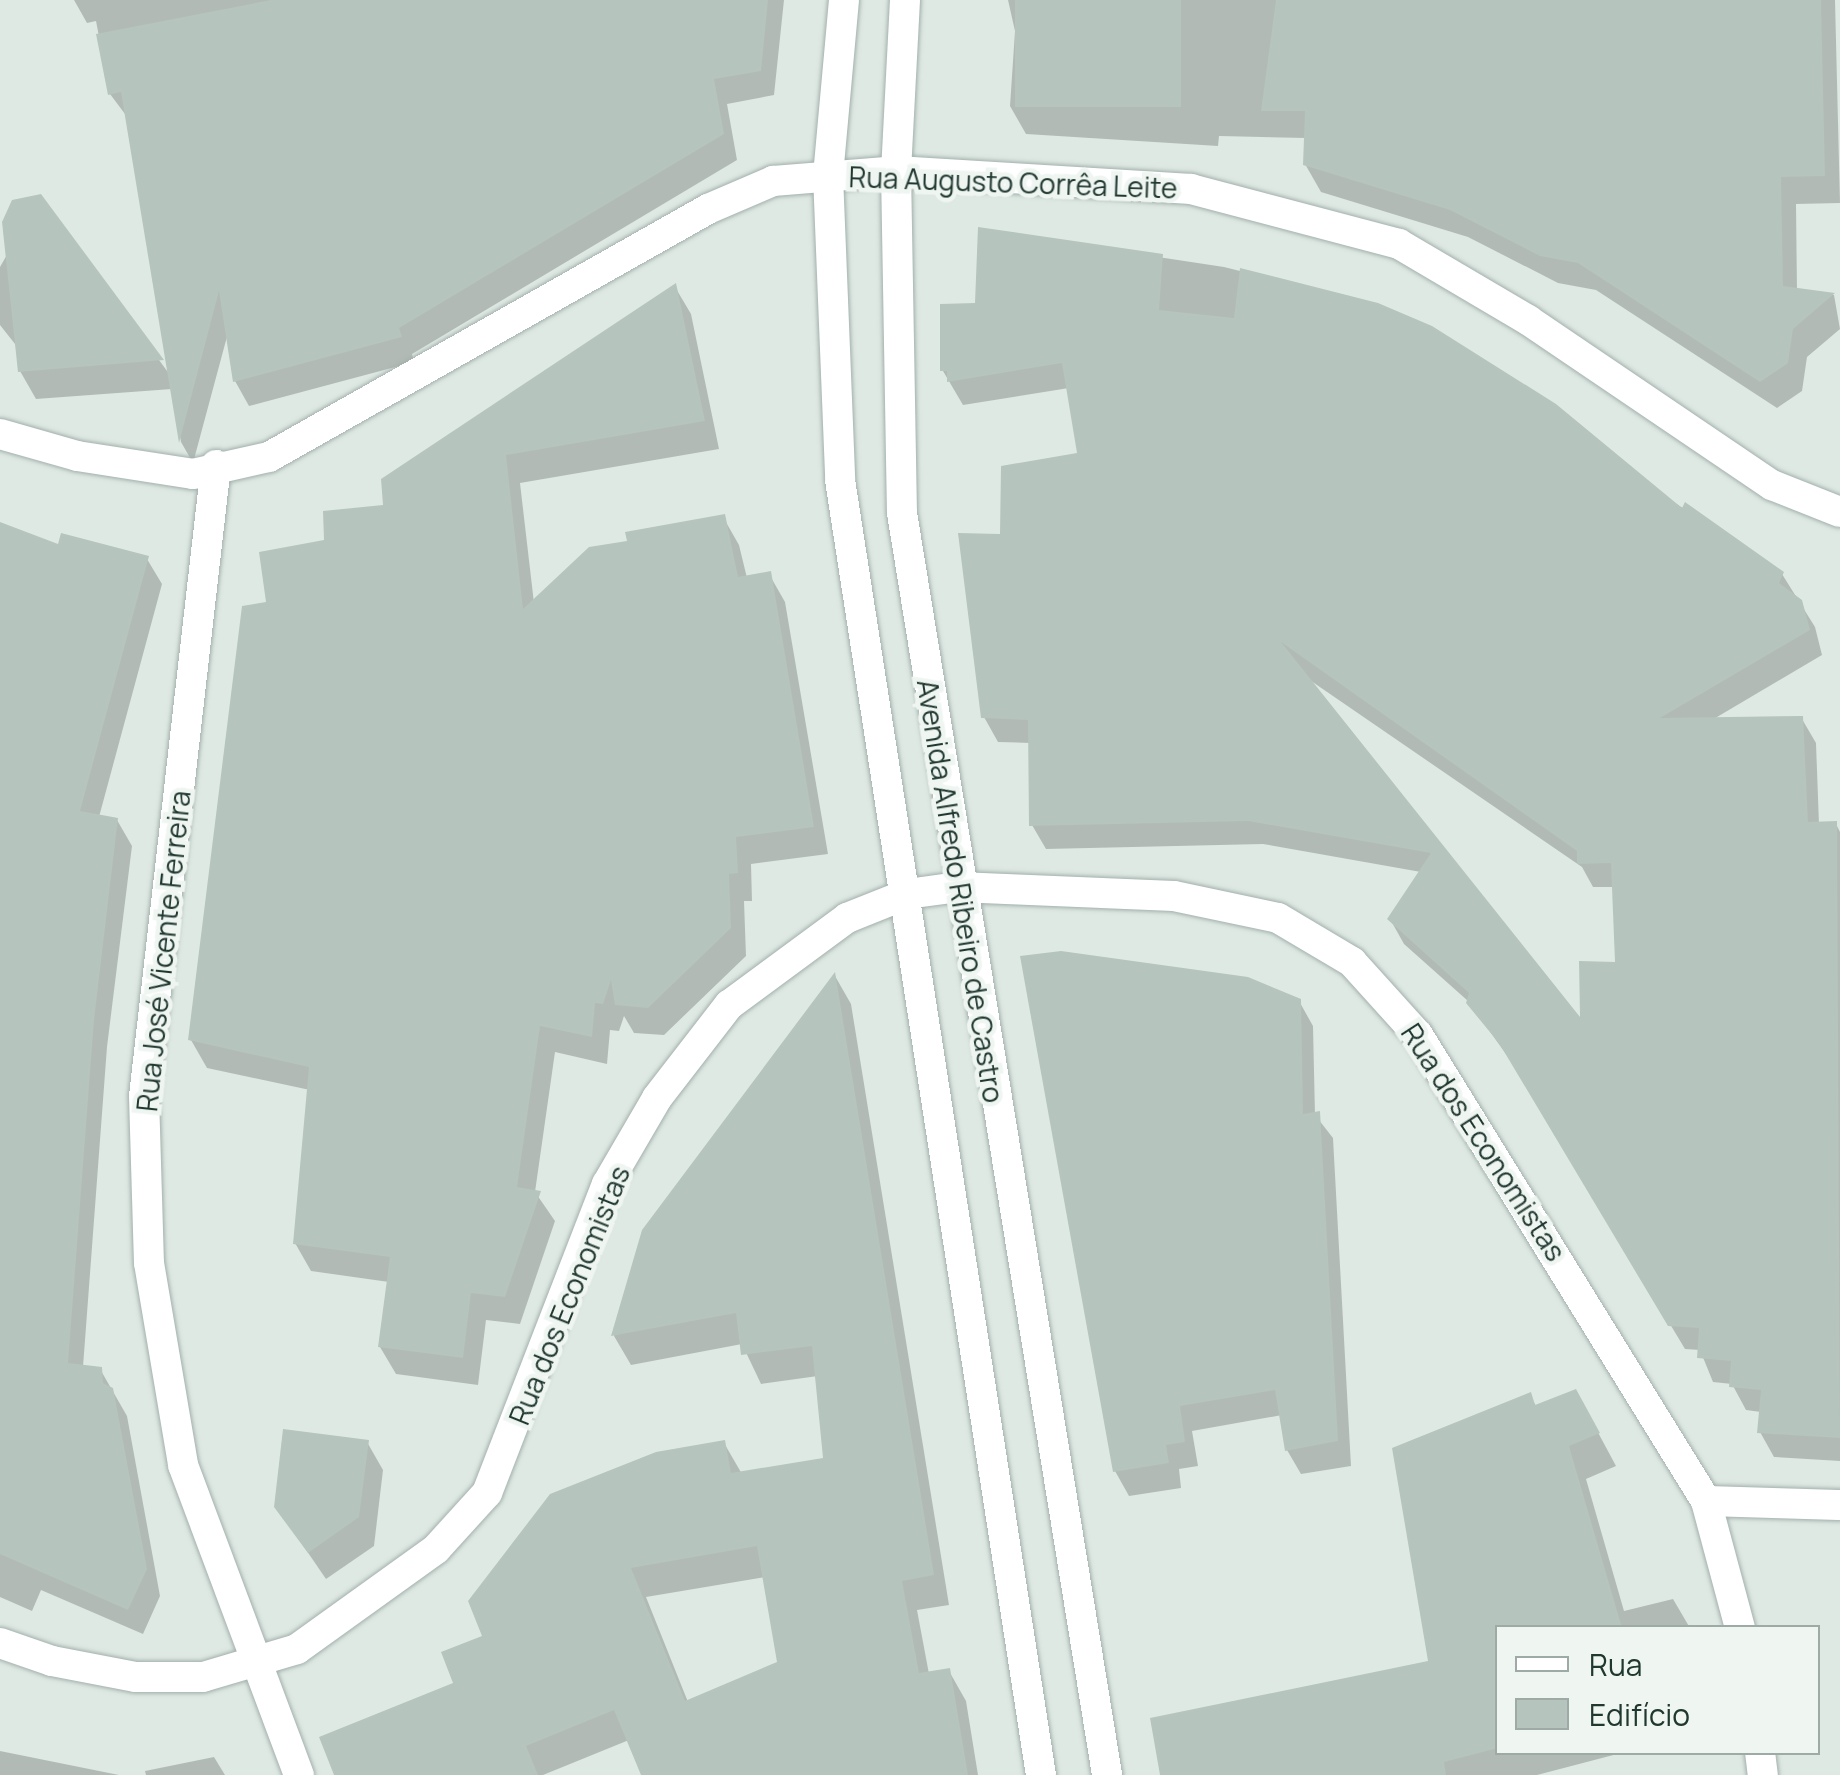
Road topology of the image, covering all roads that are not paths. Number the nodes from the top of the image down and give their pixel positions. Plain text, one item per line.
1 (844, 0) edge
2 (905, 0) edge
3 (896, 171) junction
4 (828, 175) junction
5 (0, 434) edge
6 (216, 465) junction
7 (1840, 512) edge
8 (958, 886) junction
9 (907, 894) junction
10 (1706, 1502) junction
11 (1840, 1505) edge
12 (1739, 1625) edge
13 (0, 1643) edge
14 (257, 1663) junction
15 (299, 1775) edge
16 (1041, 1775) edge
17 (1108, 1775) edge

1 - 4 street, Avenida Alfredo Ribeiro de Castro
2 - 3 street, Avenida Alfredo Ribeiro de Castro
3 - 4 street, Rua Augusto Corrêa Leite
3 - 7 street, Rua Augusto Corrêa Leite
3 - 8 street, Avenida Alfredo Ribeiro de Castro
4 - 6 street, Rua Augusto Corrêa Leite
4 - 9 street, Avenida Alfredo Ribeiro de Castro
5 - 6 street, Rua Augusto Corrêa Leite
6 - 14 street, Rua José Vicente Ferreira
8 - 9 street, Rua dos Economistas
8 - 10 street, Rua dos Economistas
8 - 17 street, Avenida Alfredo Ribeiro de Castro
9 - 14 street, Rua dos Economistas
9 - 16 street, Avenida Alfredo Ribeiro de Castro
10 - 11 street
10 - 12 street, Rua dos Economistas
13 - 14 street, Rua dos Economistas
14 - 15 street, Rua José Vicente Ferreira

